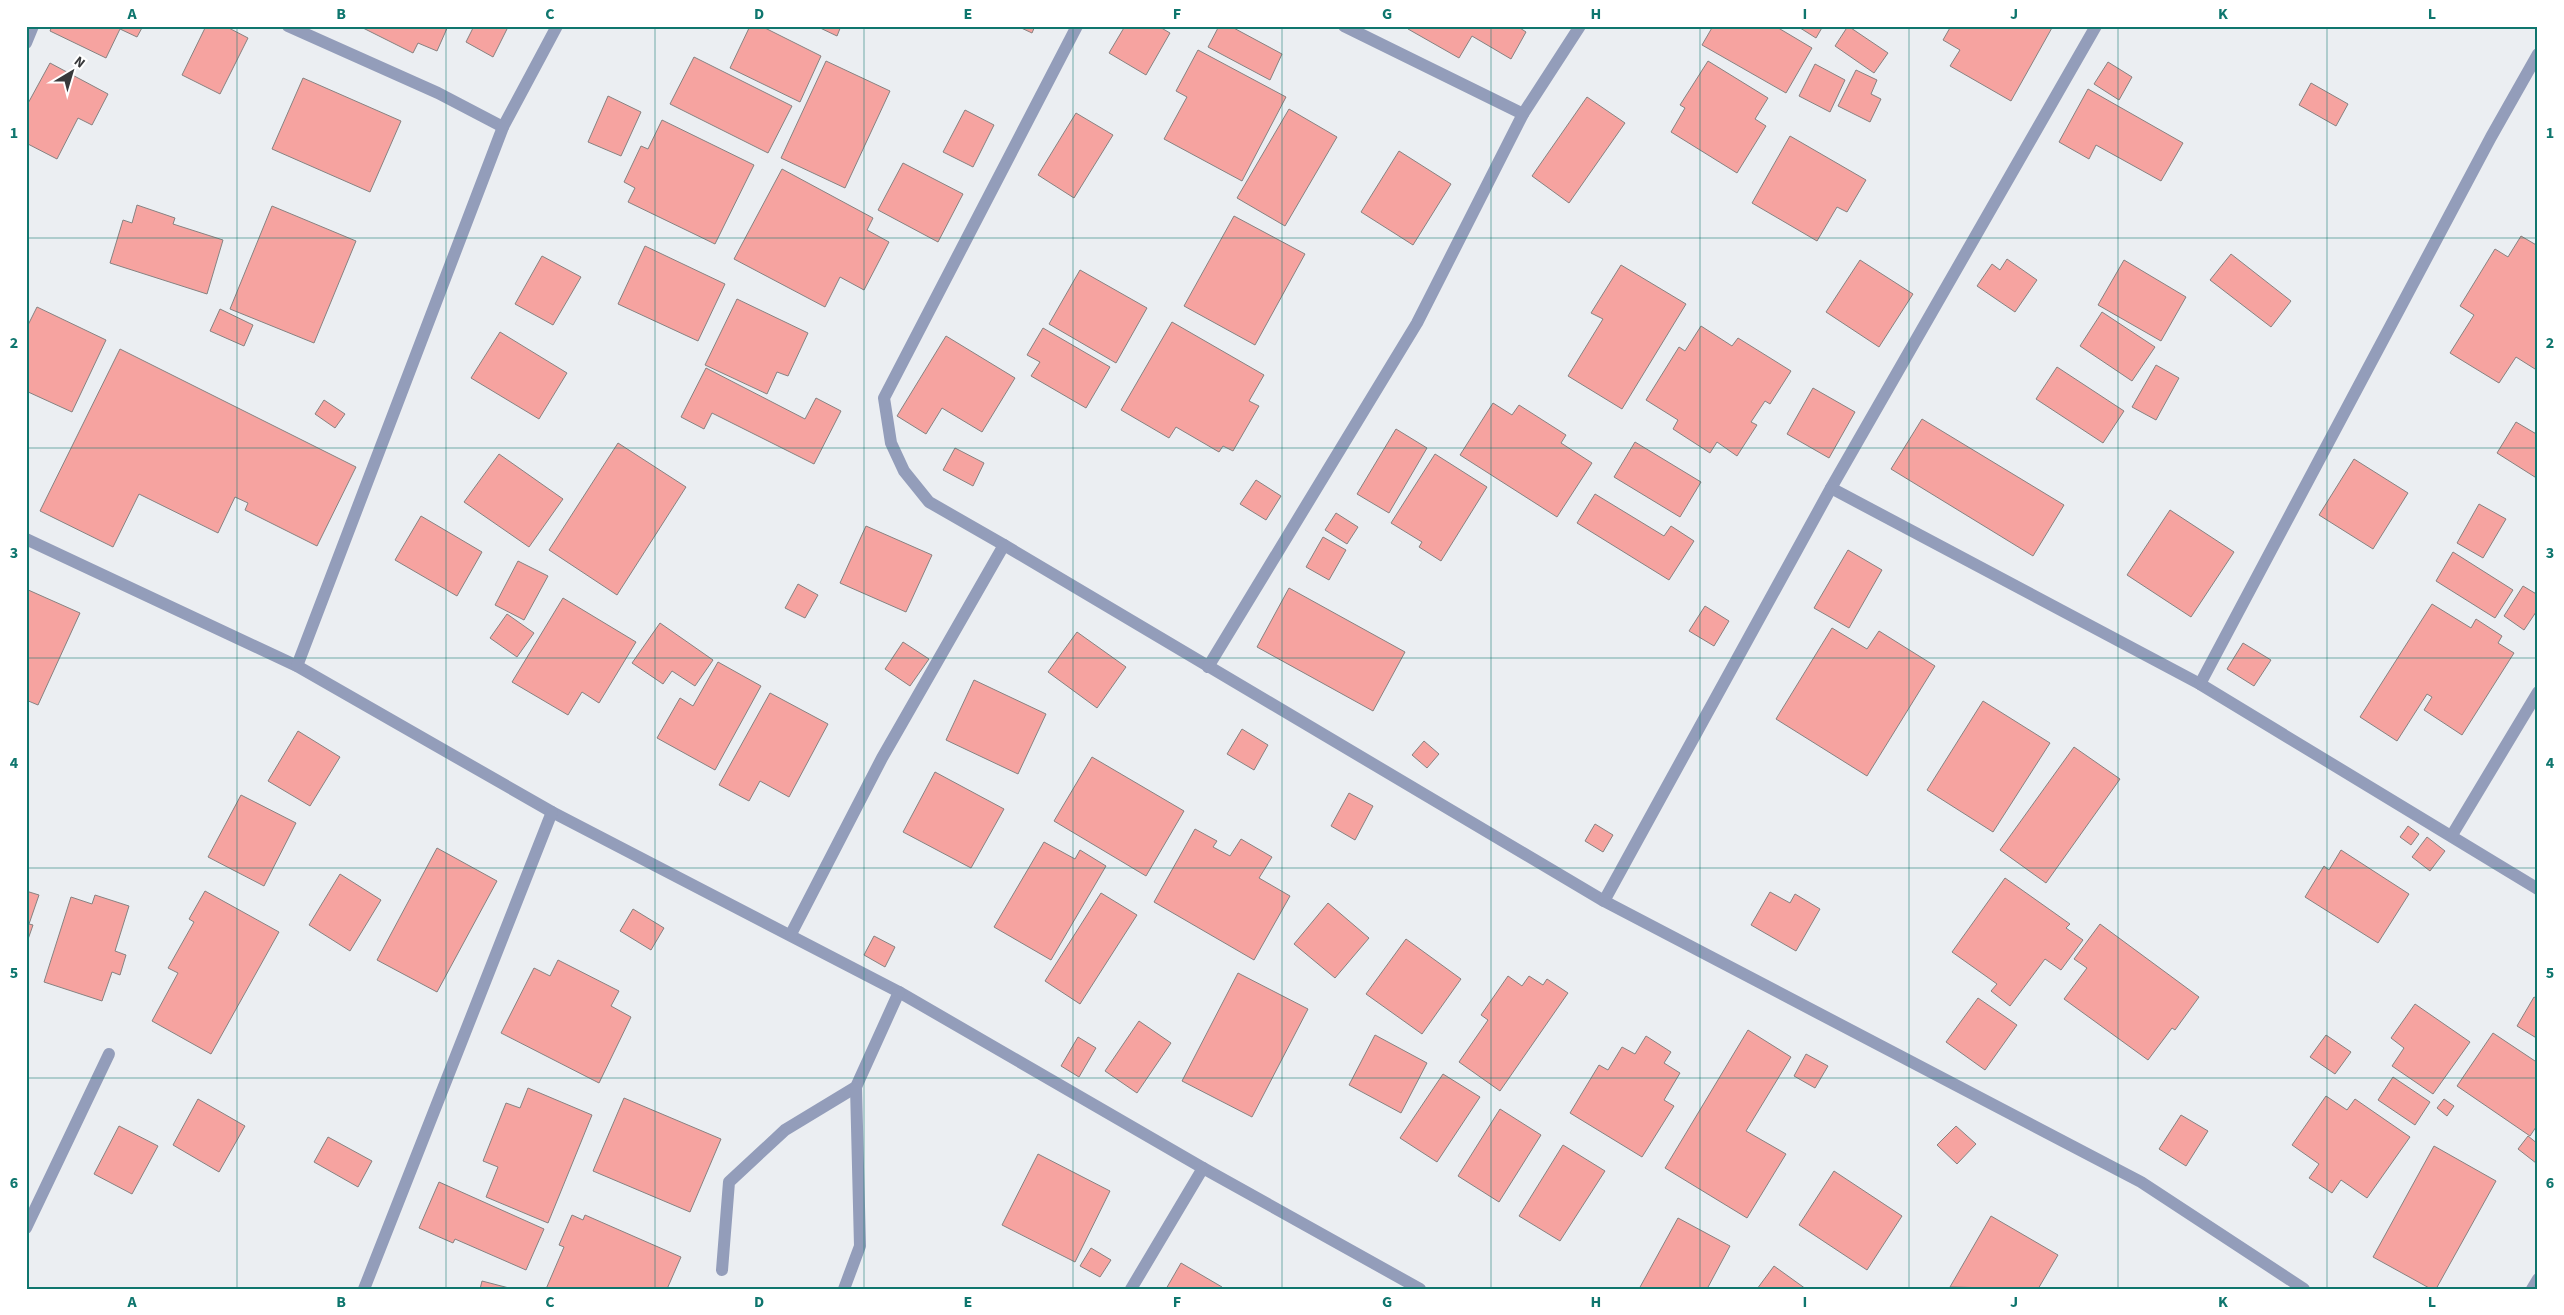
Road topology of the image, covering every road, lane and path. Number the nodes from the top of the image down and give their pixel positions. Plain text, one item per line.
1 (33, 26) edge
2 (288, 26) edge
3 (557, 26) edge
4 (1077, 26) edge
5 (1344, 26) edge
6 (1580, 26) edge
7 (2096, 26) edge
8 (26, 43) edge
9 (2538, 54) edge
10 (1523, 114) junction
11 (503, 127) junction
12 (1831, 488) junction
13 (26, 539) edge
14 (1004, 545) junction
15 (297, 666) junction
16 (1208, 667) junction
17 (2200, 684) junction
18 (2538, 692) edge
19 (552, 812) junction
20 (2452, 835) junction
21 (2538, 888) edge
22 (1604, 901) junction
23 (791, 934) junction
24 (898, 992) junction
25 (109, 1054) dead end
26 (856, 1087) junction
27 (1203, 1168) junction
28 (26, 1228) edge
29 (722, 1270) dead end
30 (2538, 1278) edge
31 (364, 1289) edge
32 (844, 1289) edge
33 (1131, 1289) edge
34 (1420, 1289) edge
35 (2304, 1289) edge
36 (2532, 1289) edge

1 - 8 street
2 - 11 street
3 - 11 street
4 - 14 street
5 - 10 street
6 - 10 street
7 - 12 street
9 - 17 street
10 - 16 street
11 - 15 street
12 - 17 street
12 - 22 street
13 - 15 street
14 - 16 street
14 - 23 street
15 - 19 street
16 - 22 street
17 - 20 street
18 - 20 street
19 - 23 street
19 - 31 street
20 - 21 street
22 - 35 street
23 - 24 street
24 - 26 street
24 - 27 street
25 - 28 street
26 - 29 street
26 - 32 street
27 - 33 street
27 - 34 street
30 - 36 street

